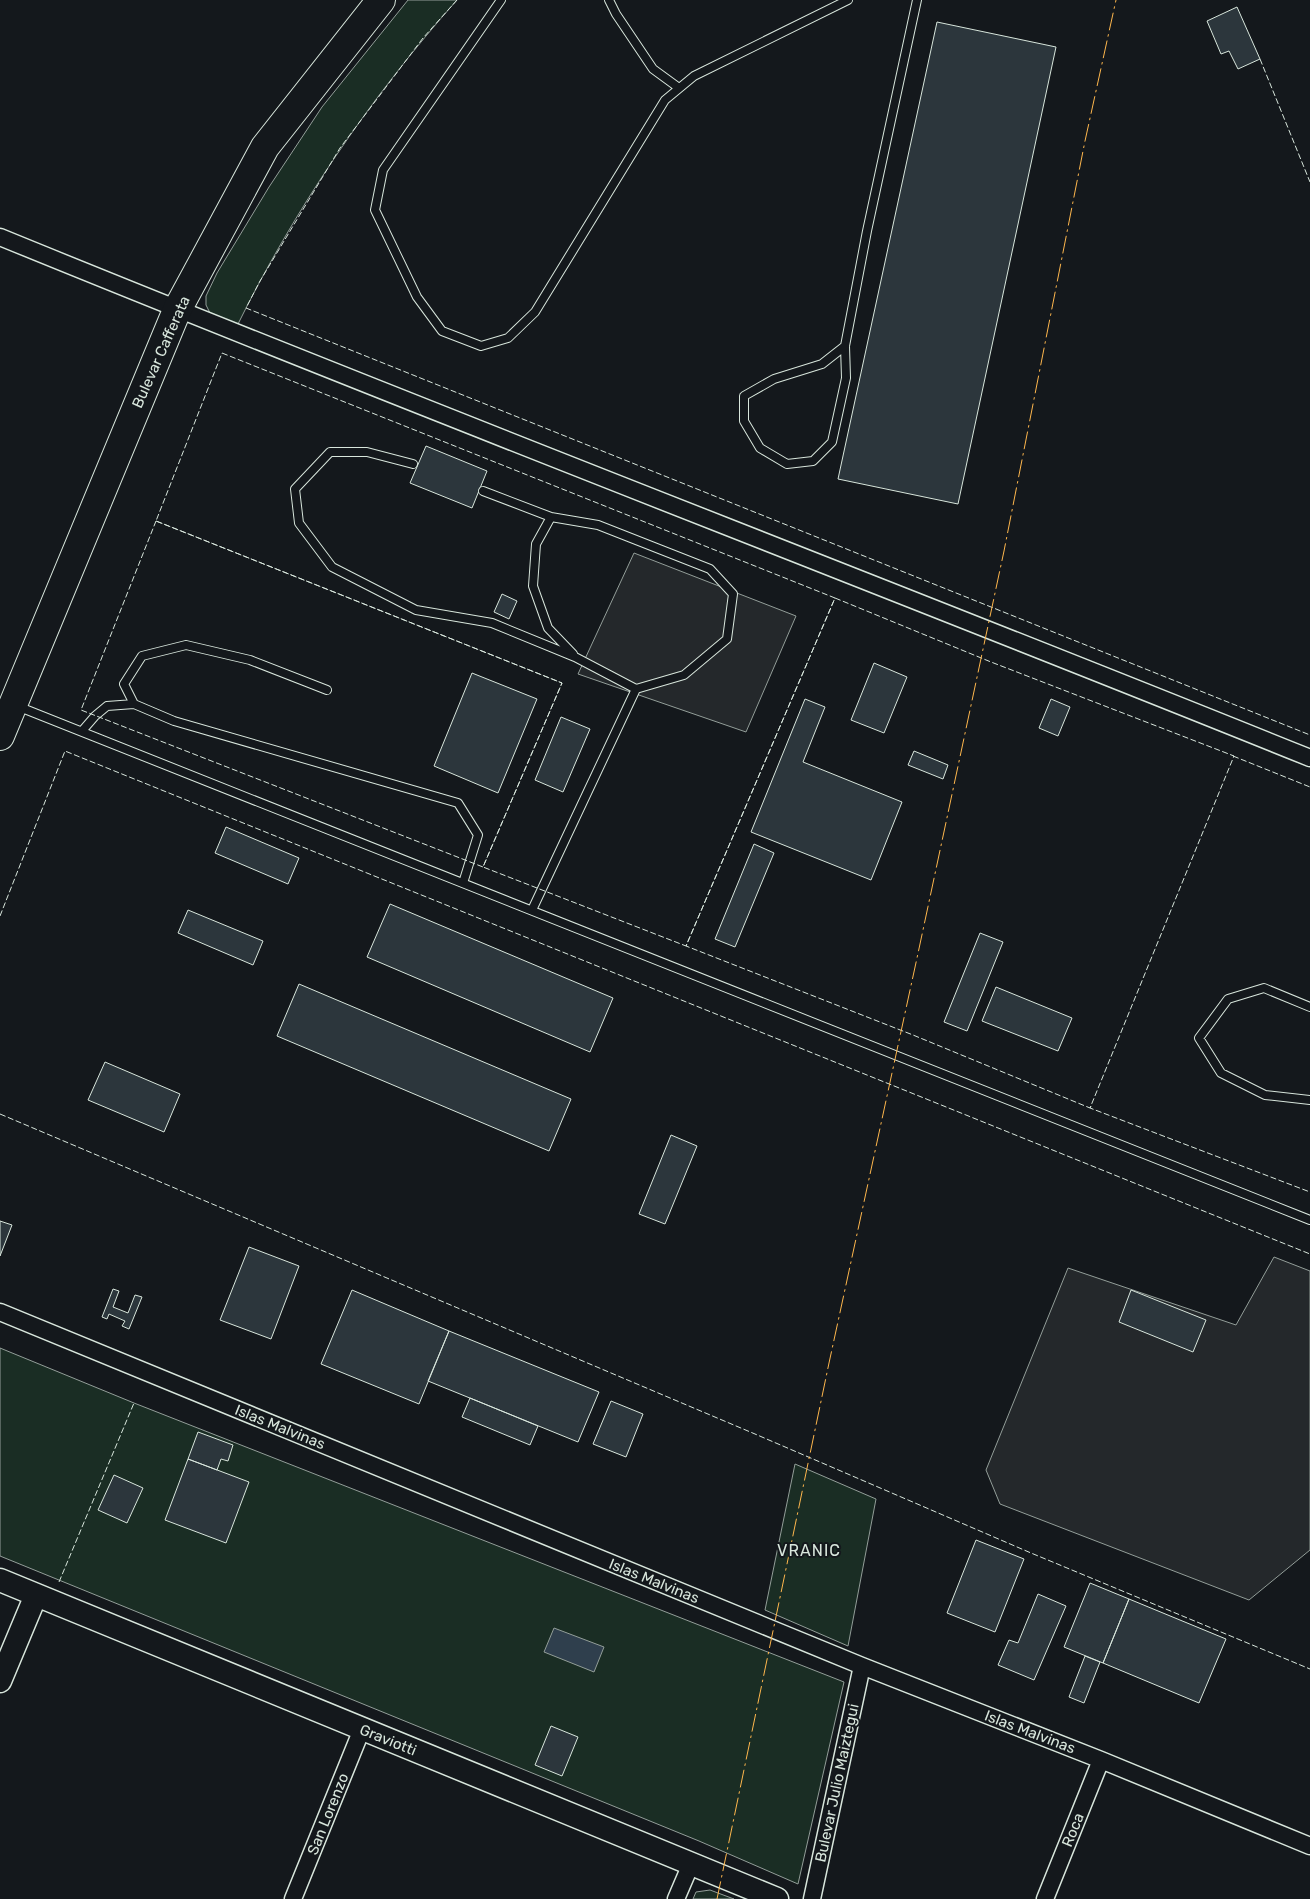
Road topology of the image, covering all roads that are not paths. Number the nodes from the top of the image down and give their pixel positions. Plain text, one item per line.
1 (380, 0) edge
2 (501, 0) edge
3 (609, 0) edge
4 (848, 0) edge
5 (918, 0) edge
6 (679, 88) junction
7 (0, 237) edge
8 (177, 310) junction
9 (845, 346) junction
10 (413, 464) dead end
11 (483, 492) dead end
12 (551, 517) junction
13 (575, 657) junction
14 (636, 688) junction
15 (328, 690) dead end
16 (13, 704) junction
17 (134, 704) junction
18 (82, 731) junction
19 (0, 736) edge
20 (1310, 758) edge
21 (464, 883) junction
22 (532, 910) junction
23 (1310, 1007) edge
24 (1310, 1100) edge
25 (1310, 1220) edge
26 (0, 1312) edge
27 (0, 1580) edge
28 (36, 1595) junction
29 (862, 1666) junction
30 (0, 1681) edge
31 (362, 1729) junction
32 (1101, 1760) junction
33 (1310, 1846) edge
34 (691, 1864) junction
35 (293, 1899) edge
36 (676, 1899) edge
37 (685, 1899) edge
38 (777, 1899) edge
39 (812, 1899) edge
40 (1045, 1899) edge

1 - 8 highway, Bulevar Cafferata
2 - 6 lane
3 - 6 lane
4 - 6 lane
5 - 9 lane
7 - 8 street
8 - 16 highway, Bulevar Cafferata
8 - 20 street
9 - 9 lane
10 - 13 lane
11 - 12 lane
12 - 13 lane
12 - 14 lane
13 - 14 lane
14 - 22 lane
15 - 17 lane
16 - 18 lane
16 - 19 highway, Bulevar Cafferata
17 - 18 lane
17 - 21 lane
18 - 21 lane
21 - 22 lane
22 - 25 lane
23 - 24 lane
26 - 29 street, Islas Malvinas
27 - 28 street, Graviotti
28 - 30 street
28 - 31 street, Graviotti
29 - 32 street, Islas Malvinas
29 - 39 street, Bulevar Julio Maiztegui
31 - 34 street, Graviotti
31 - 35 street, San Lorenzo
32 - 33 street, Islas Malvinas
32 - 40 street, Roca
34 - 36 street
34 - 37 street
34 - 38 street, Graviotti

